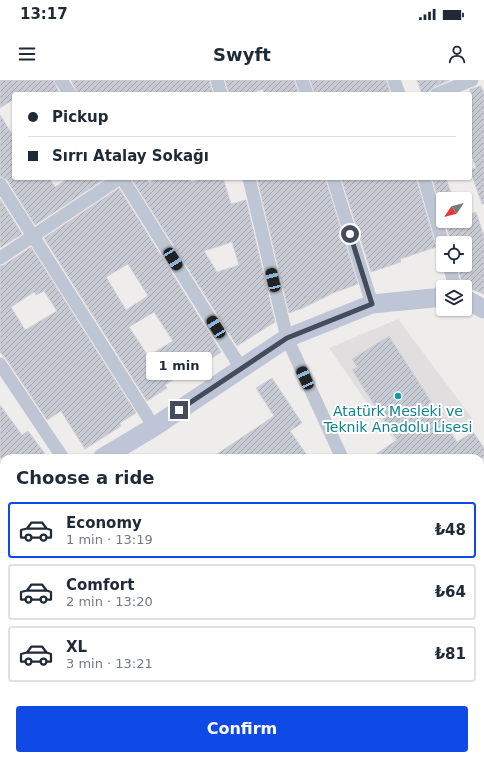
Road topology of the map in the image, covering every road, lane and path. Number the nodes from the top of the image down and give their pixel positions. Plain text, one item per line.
1 (61, 80) edge
2 (217, 80) edge
3 (302, 80) edge
4 (394, 80) edge
5 (472, 80) edge
6 (69, 92) edge
7 (220, 92) edge
8 (306, 92) edge
9 (398, 92) edge
10 (442, 92) edge
11 (118, 180) edge
12 (122, 180) edge
13 (249, 180) edge
14 (334, 180) edge
15 (425, 180) edge
16 (0, 184) edge
17 (33, 236) junction
18 (441, 236) edge
19 (0, 258) edge
20 (436, 298) edge
21 (472, 303) edge
22 (372, 304) junction
23 (484, 309) edge
24 (287, 338) junction
25 (0, 364) edge
26 (241, 368) junction
27 (154, 427) junction
28 (60, 454) edge
29 (109, 454) edge
30 (340, 454) edge

1 - 6 street
2 - 7 street
3 - 8 street
4 - 9 street
5 - 10 street
11 - 17 street
12 - 26 street
13 - 24 street
14 - 22 street
15 - 18 street
16 - 17 street
17 - 19 street
17 - 27 street
20 - 22 main road
21 - 23 main road
22 - 24 main road
24 - 26 main road
24 - 30 street
25 - 28 street
26 - 27 main road
27 - 29 main road

